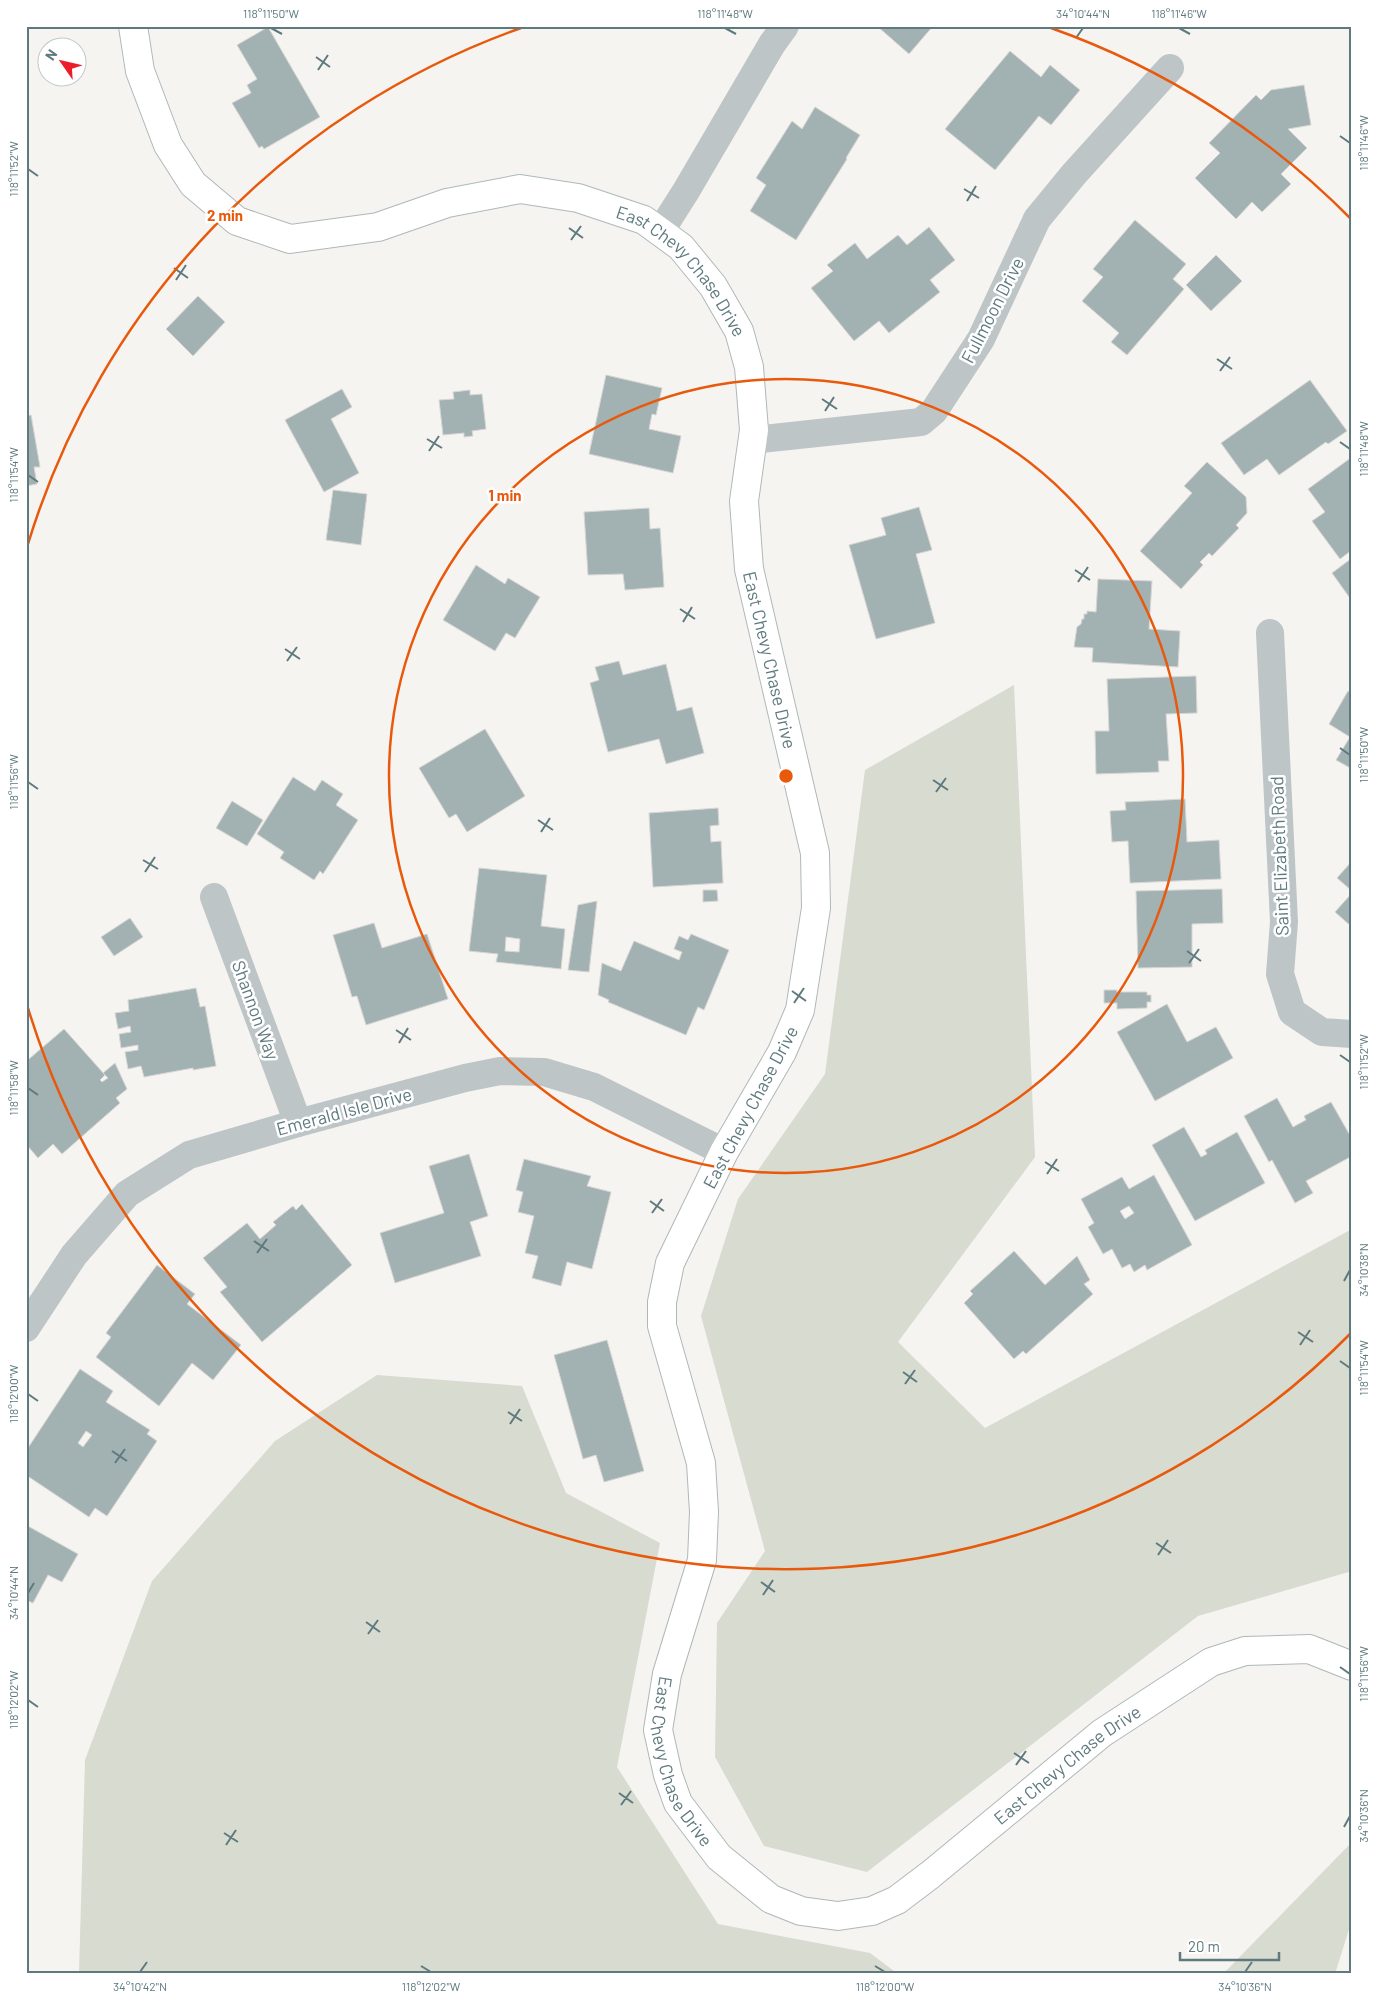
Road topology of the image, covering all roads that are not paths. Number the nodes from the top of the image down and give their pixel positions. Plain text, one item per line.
1 (133, 26) edge
2 (784, 26) edge
3 (1170, 68) dead end
4 (660, 232) junction
5 (753, 440) junction
6 (1270, 633) dead end
7 (214, 897) dead end
8 (1352, 1034) edge
9 (298, 1122) junction
10 (724, 1152) junction
11 (26, 1328) edge
12 (1352, 1666) edge

1 - 4 main road, East Chevy Chase Drive
2 - 4 street
3 - 5 street, Fullmoon Drive
4 - 5 main road, East Chevy Chase Drive
5 - 10 main road, East Chevy Chase Drive
6 - 8 street, Saint Elizabeth Road
7 - 9 street, Shannon Way
9 - 10 street, Emerald Isle Drive
9 - 11 street, Emerald Isle Drive
10 - 12 main road, East Chevy Chase Drive

